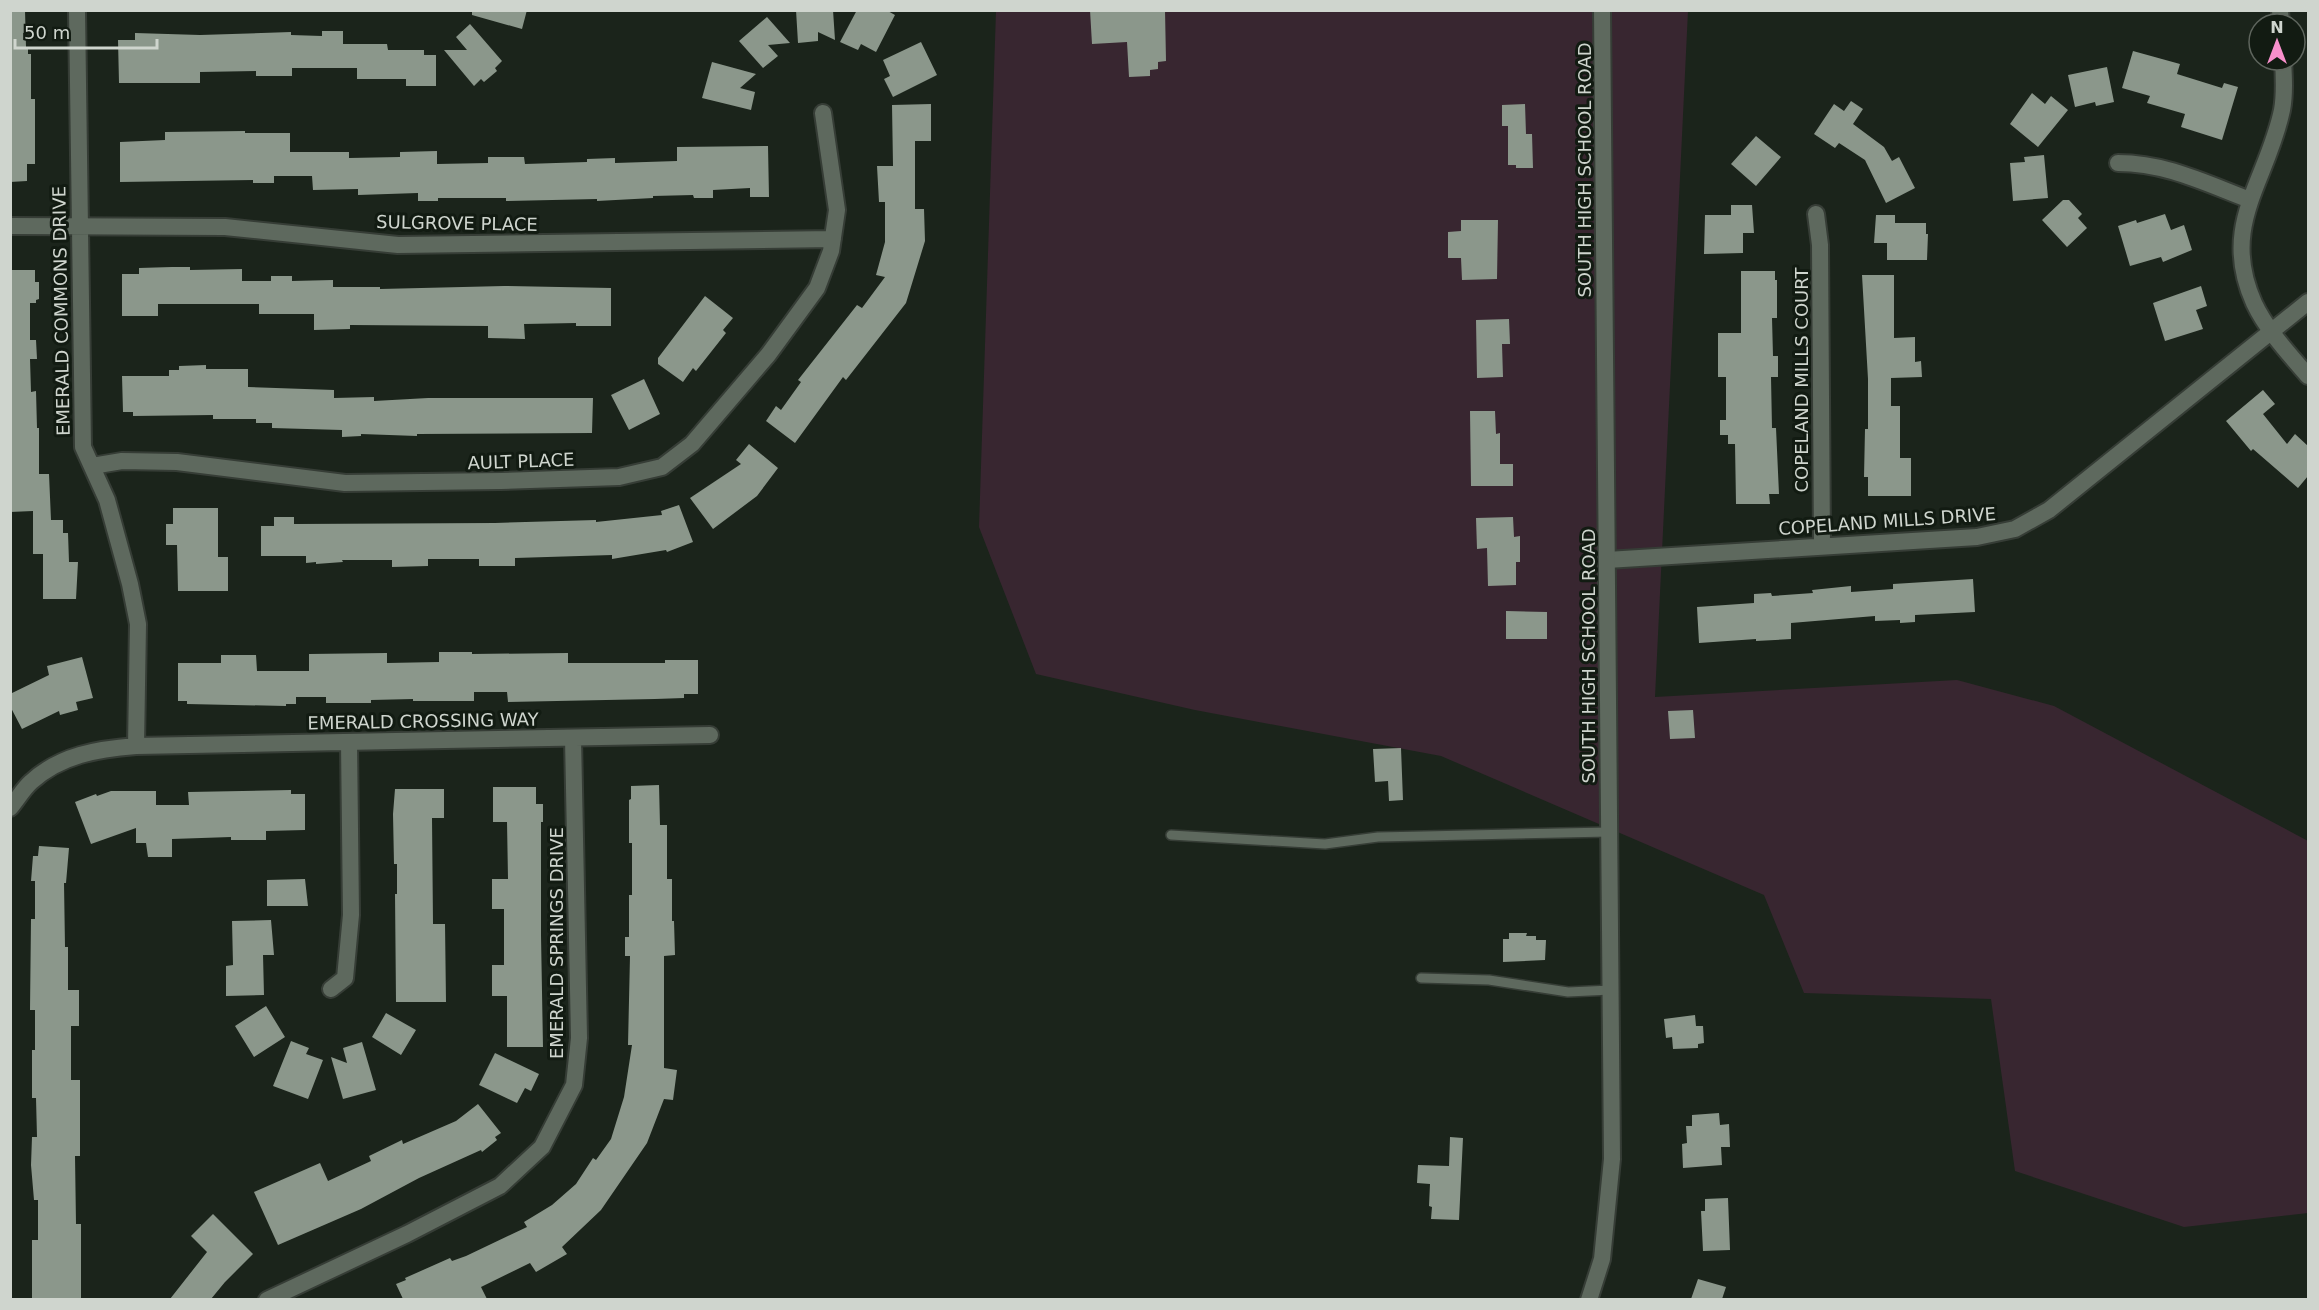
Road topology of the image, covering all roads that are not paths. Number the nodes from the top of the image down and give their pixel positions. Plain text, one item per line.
1 (77, 10) edge
2 (1602, 10) edge
3 (2283, 72) edge
4 (823, 113) dead end
5 (2118, 164) dead end
6 (2250, 200) junction
7 (1816, 214) dead end
8 (78, 225) junction
9 (10, 226) edge
10 (833, 239) junction
11 (2308, 302) edge
12 (2272, 331) junction
13 (2308, 376) edge
14 (92, 466) junction
15 (1822, 546) junction
16 (1607, 560) junction
17 (710, 735) dead end
18 (573, 738) junction
19 (349, 742) junction
20 (136, 746) junction
21 (10, 808) edge
22 (1609, 832) junction
23 (1172, 835) dead end
24 (1421, 978) dead end
25 (331, 989) dead end
26 (1611, 990) junction
27 (267, 1299) edge
28 (1589, 1299) edge

1 - 8 street, EMERALD COMMONS DRIVE
2 - 16 street, SOUTH HIGH SCHOOL ROAD
3 - 6 street
4 - 10 street, AULT PLACE
5 - 6 street
6 - 12 street
7 - 15 street, COPELAND MILLS COURT
8 - 9 street, SULGROVE PLACE
8 - 10 street, SULGROVE PLACE
8 - 14 street, EMERALD COMMONS DRIVE
10 - 14 street, AULT PLACE
11 - 12 street, COPELAND MILLS DRIVE
12 - 13 street
12 - 15 street, COPELAND MILLS DRIVE
14 - 20 street, EMERALD COMMONS DRIVE
15 - 16 street, COPELAND MILLS DRIVE
16 - 22 street, SOUTH HIGH SCHOOL ROAD
17 - 18 street, EMERALD CROSSING WAY
18 - 19 street, EMERALD CROSSING WAY
18 - 27 street, EMERALD SPRINGS DRIVE
19 - 20 street, EMERALD CROSSING WAY
19 - 25 street
20 - 21 street, EMERALD CROSSING WAY
22 - 23 lane
22 - 26 street, SOUTH HIGH SCHOOL ROAD
24 - 26 lane
26 - 28 street, SOUTH HIGH SCHOOL ROAD

